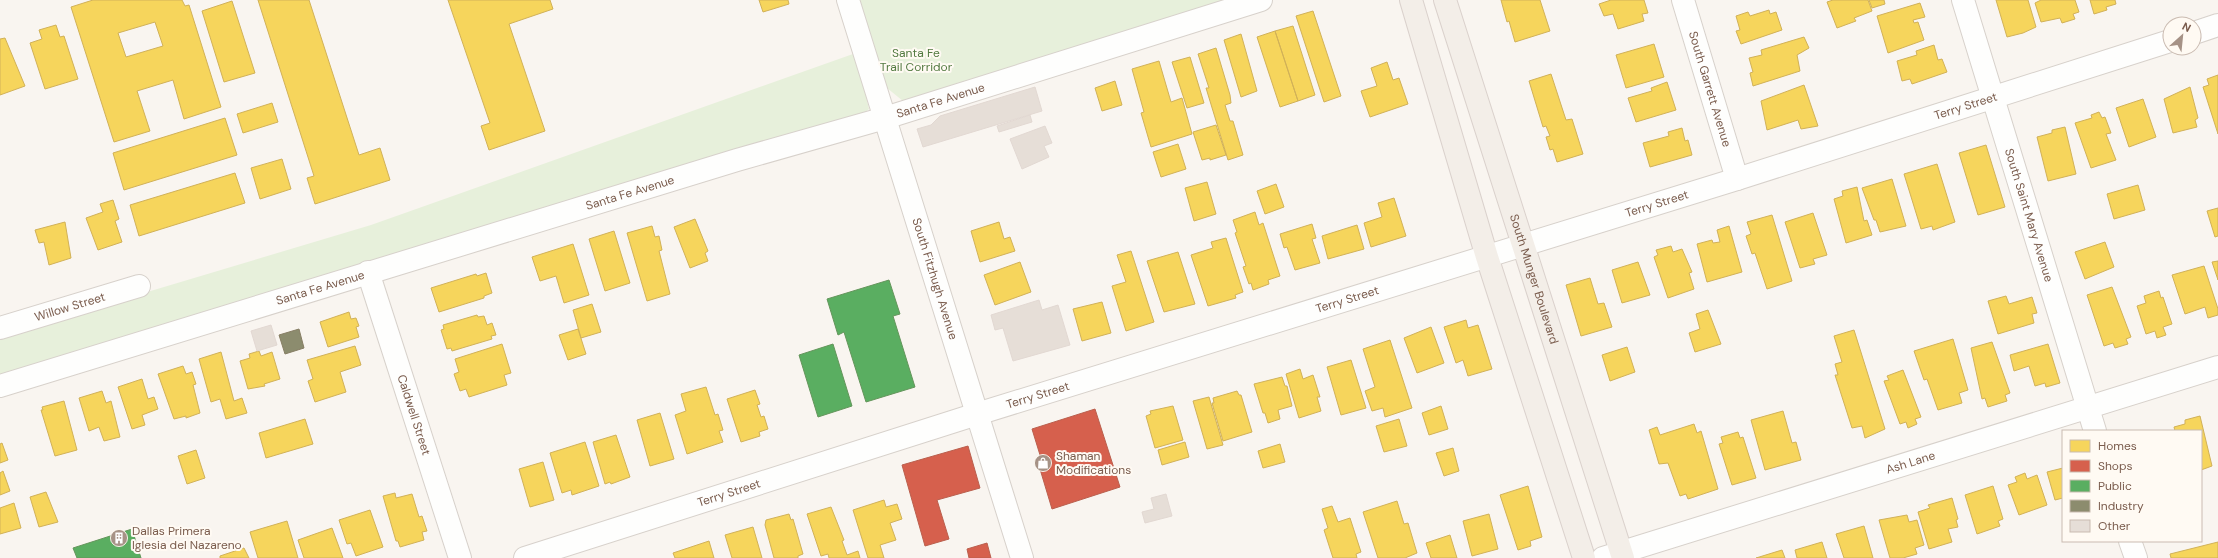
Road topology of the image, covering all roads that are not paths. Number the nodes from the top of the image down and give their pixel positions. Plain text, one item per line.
1 (848, 0) edge
2 (1260, 0) edge
3 (1411, 0) edge
4 (1445, 0) edge
5 (1683, 0) edge
6 (1963, 0) edge
7 (2218, 25) edge
8 (2202, 30) edge
9 (2162, 43) edge
10 (1993, 97) junction
11 (885, 118) junction
12 (1737, 179) junction
13 (1522, 246) junction
14 (1487, 257) junction
15 (368, 272) junction
16 (139, 286) dead end
17 (0, 328) edge
18 (2218, 367) edge
19 (0, 386) edge
20 (2088, 407) junction
21 (977, 414) junction
22 (2096, 430) edge
23 (2130, 542) edge
24 (1616, 556) edge
25 (460, 558) edge
26 (525, 558) edge
27 (1022, 558) edge
28 (1584, 558) edge
29 (2136, 558) edge

1 - 11 street, South Fitzhugh Avenue
2 - 11 street, Santa Fe Avenue
3 - 14 main road
4 - 13 main road, South Munger Boulevard
5 - 12 street, South Garrett Avenue
6 - 10 street, South Saint Mary Avenue
7 - 8 street
9 - 10 street, Terry Street
10 - 12 street, Terry Street
10 - 20 street, South Saint Mary Avenue
11 - 15 street, Santa Fe Avenue
11 - 21 street, South Fitzhugh Avenue
12 - 13 street, Terry Street
13 - 14 street, Terry Street
13 - 24 main road, South Munger Boulevard
14 - 21 street, Terry Street
14 - 28 main road
15 - 19 street, Santa Fe Avenue
15 - 25 street, Caldwell Street
16 - 17 street, Willow Street
18 - 20 street, Ash Lane
20 - 22 street, South Saint Mary Avenue
20 - 24 street, Ash Lane
21 - 26 street, Terry Street
21 - 27 street, South Fitzhugh Avenue
23 - 29 street

